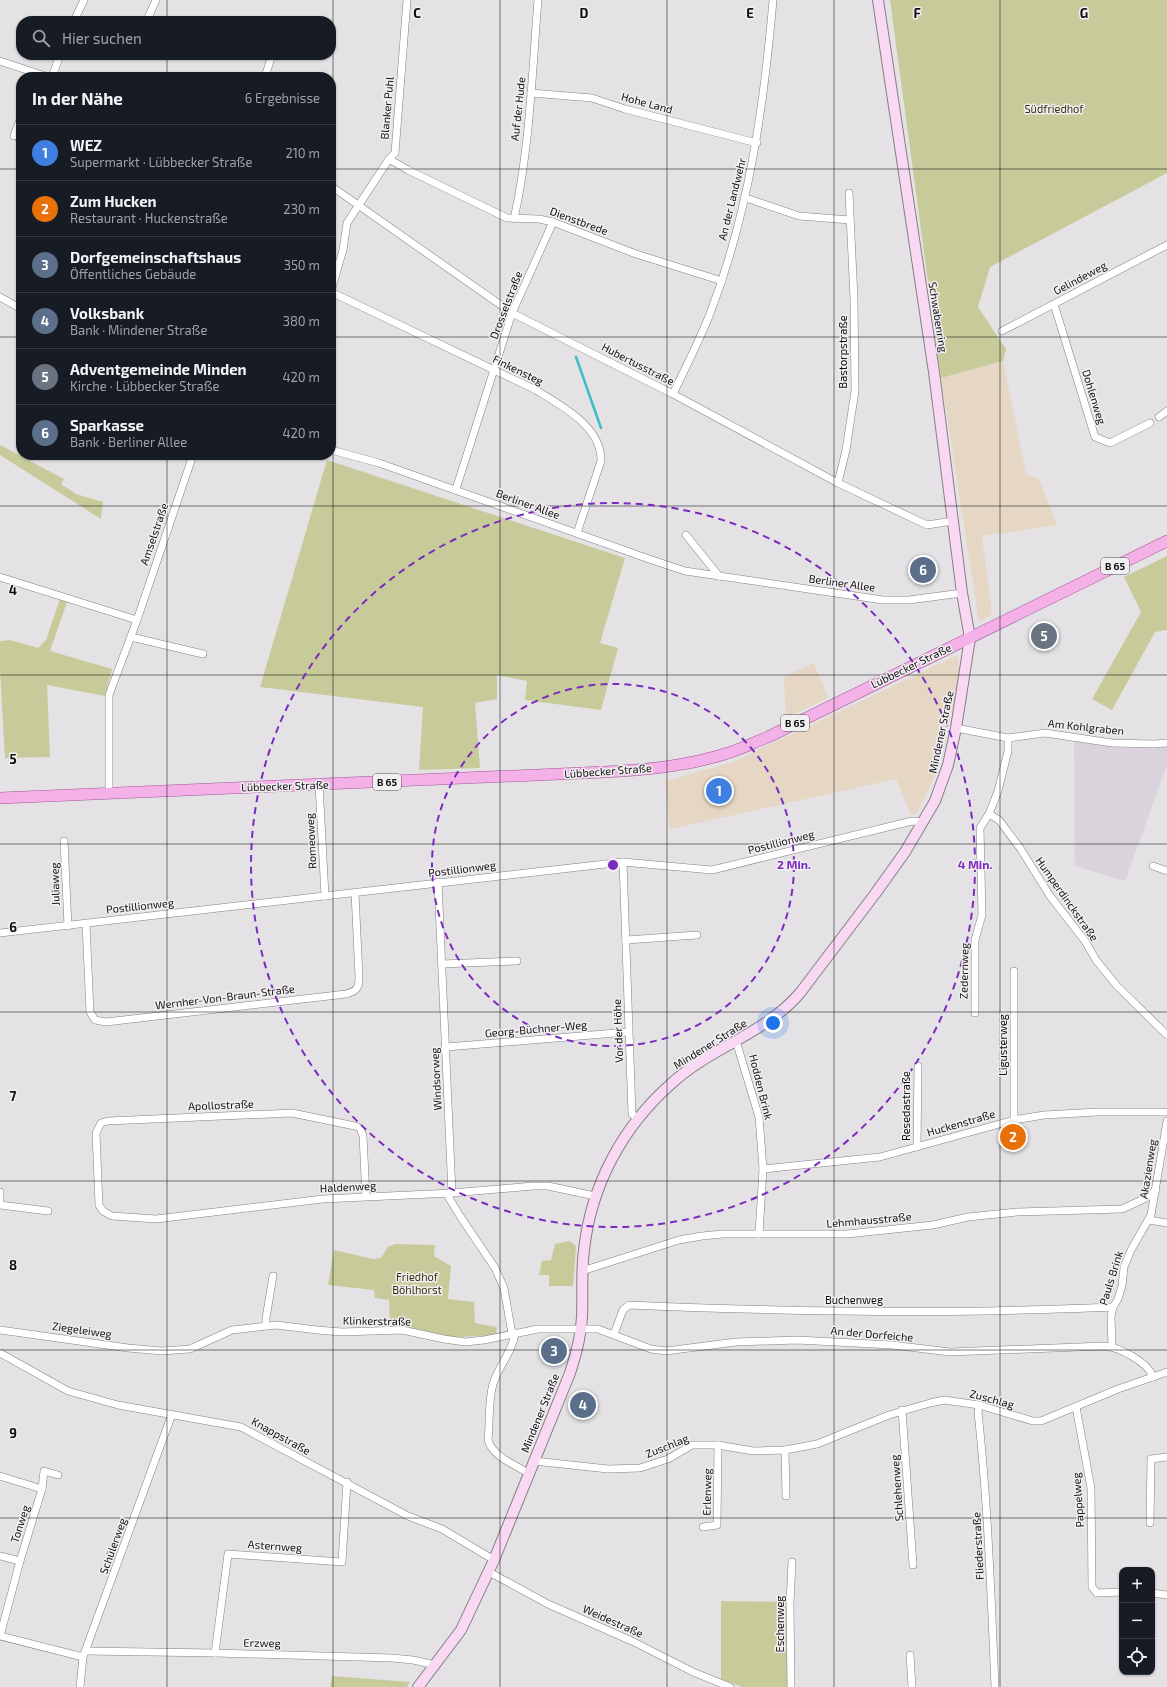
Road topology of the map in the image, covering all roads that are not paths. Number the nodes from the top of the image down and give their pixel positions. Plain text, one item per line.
1 (84, 0) edge
2 (156, 0) edge
3 (407, 0) edge
4 (538, 0) edge
5 (773, 0) edge
6 (878, 0) edge
7 (76, 16) edge
8 (149, 16) edge
9 (58, 60) edge
10 (270, 60) edge
11 (0, 61) edge
12 (28, 72) edge
13 (54, 72) edge
14 (267, 72) edge
15 (531, 93) junction
16 (16, 131) edge
17 (14, 136) dead end
18 (756, 143) junction
19 (389, 158) junction
20 (336, 190) edge
21 (849, 194) dead end
22 (746, 198) junction
23 (359, 206) junction
24 (514, 219) junction
25 (850, 220) junction
26 (553, 222) junction
27 (1167, 244) edge
28 (336, 273) edge
29 (722, 281) junction
30 (336, 294) edge
31 (0, 298) edge
32 (1054, 304) junction
33 (16, 306) edge
34 (512, 313) junction
35 (1002, 331) dead end
36 (493, 370) junction
37 (673, 394) junction
38 (1167, 411) edge
39 (1159, 417) dead end
40 (1150, 423) dead end
41 (336, 451) edge
42 (191, 460) edge
43 (838, 483) junction
44 (456, 489) junction
45 (953, 521) junction
46 (576, 533) junction
47 (686, 535) dead end
48 (1167, 541) edge
49 (719, 576) junction
50 (0, 577) edge
51 (962, 593) junction
52 (137, 620) junction
53 (130, 637) junction
54 (970, 638) junction
55 (203, 654) dead end
56 (956, 728) junction
57 (1008, 738) junction
58 (1167, 743) edge
59 (319, 784) junction
60 (109, 793) junction
61 (0, 798) edge
62 (989, 814) junction
63 (923, 822) junction
64 (64, 841) dead end
65 (623, 862) junction
66 (1153, 866) dead end
67 (1167, 871) edge
68 (438, 882) junction
69 (355, 893) junction
70 (325, 896) junction
71 (86, 924) junction
72 (68, 926) junction
73 (0, 933) edge
74 (697, 935) dead end
75 (626, 940) junction
76 (517, 961) dead end
77 (442, 964) junction
78 (1014, 971) dead end
79 (975, 1013) dead end
80 (628, 1032) junction
81 (1167, 1035) edge
82 (736, 1041) junction
83 (446, 1047) junction
84 (918, 1066) dead end
85 (1167, 1112) edge
86 (637, 1118) junction
87 (1014, 1120) junction
88 (1167, 1121) edge
89 (917, 1147) junction
90 (763, 1169) junction
91 (1156, 1190) junction
92 (0, 1192) edge
93 (450, 1193) junction
94 (595, 1196) junction
95 (366, 1197) junction
96 (0, 1201) edge
97 (0, 1206) edge
98 (48, 1211) dead end
99 (103, 1211) joint
100 (1149, 1220) junction
101 (1167, 1223) edge
102 (759, 1234) junction
103 (582, 1270) junction
104 (273, 1276) dead end
105 (1113, 1306) junction
106 (266, 1325) junction
107 (580, 1328) junction
108 (0, 1330) edge
109 (514, 1334) junction
110 (614, 1334) junction
111 (1112, 1346) junction
112 (162, 1351) joint
113 (0, 1353) edge
114 (1167, 1372) edge
115 (1153, 1377) junction
116 (979, 1404) junction
117 (1076, 1407) junction
118 (902, 1410) junction
119 (172, 1414) junction
120 (718, 1445) junction
121 (785, 1450) junction
122 (1167, 1457) edge
123 (534, 1461) junction
124 (528, 1473) junction
125 (58, 1475) dead end
126 (0, 1476) edge
127 (347, 1482) junction
128 (42, 1490) junction
129 (786, 1496) dead end
130 (1150, 1523) dead end
131 (703, 1527) dead end
132 (0, 1556) edge
133 (494, 1560) junction
134 (20, 1561) junction
135 (792, 1562) dead end
136 (913, 1565) dead end
137 (489, 1572) junction
138 (1119, 1592) edge
139 (1155, 1593) edge
140 (1167, 1595) edge
141 (0, 1636) edge
142 (215, 1653) junction
143 (85, 1654) junction
144 (910, 1655) dead end
145 (435, 1665) junction
146 (80, 1687) edge
147 (418, 1687) edge
148 (730, 1687) edge
149 (791, 1687) edge
150 (912, 1687) edge
151 (995, 1687) edge

1 - 7 street
2 - 8 street
3 - 19 street, Blanker Puhl
4 - 15 street, Auf der Hude
5 - 18 street, An der Landwehr
6 - 45 street, Schwabenring
9 - 13 street
10 - 14 street
11 - 12 street
15 - 18 street, Hohe Land
15 - 24 street, Auf der Hude
16 - 17 street
18 - 22 street, An der Landwehr
19 - 23 street, Blanker Puhl
19 - 24 street, Dienstbrede
20 - 23 street, Hubertusstraße
21 - 25 street, Bastorpstraße
22 - 25 street
22 - 29 street, An der Landwehr
23 - 28 street, Blanker Puhl
23 - 34 street, Hubertusstraße
24 - 26 street, Dienstbrede
25 - 43 street, Bastorpstraße
26 - 29 street, Dienstbrede
26 - 34 street, Drosselstraße
27 - 32 street, Gelindeweg
29 - 37 street, An der Landwehr
30 - 36 street, Finkensteg
31 - 33 street
32 - 35 street, Gelindeweg
32 - 40 street, Dohlenweg
34 - 36 street, Drosselstraße
34 - 37 street, Hubertusstraße
36 - 44 street, Drosselstraße
36 - 46 street, Finkensteg
37 - 43 street, Hubertusstraße
38 - 39 street
41 - 44 street, Berliner Allee
42 - 52 street, Amselstraße
43 - 45 street, Hubertusstraße
44 - 46 street, Berliner Allee
45 - 51 street, Schwabenring
46 - 49 street, Berliner Allee
47 - 49 street
48 - 54 main road, Lübbecker Straße / B 65
49 - 51 street, Berliner Allee
50 - 52 street
51 - 54 street, Schwabenring
52 - 53 street, Amselstraße
53 - 55 street
53 - 60 street, Amselstraße
54 - 56 street, Mindener Straße
54 - 59 main road, Lübbecker Straße / B 65
56 - 57 street, Am Kohlgraben
56 - 63 street, Mindener Straße
57 - 58 street, Am Kohlgraben
57 - 62 street
59 - 60 main road, Lübbecker Straße / B 65
59 - 70 street, Romeoweg
60 - 61 main road, Lübbecker Straße / B 65
62 - 79 street, Zedernweg
62 - 81 street, Humperdinckstraße
63 - 65 street, Postillionweg
63 - 82 street, Mindener Straße
64 - 72 street, Juliaweg
65 - 68 street, Postillionweg
65 - 75 street, Vor der Höhe
66 - 67 street
68 - 69 street, Postillionweg
68 - 77 street, Windsorweg
69 - 70 street, Postillionweg
69 - 71 street, Wernher-Von-Braun-Straße
70 - 71 street, Postillionweg
71 - 72 street, Postillionweg
72 - 73 street, Postillionweg
74 - 75 street
75 - 80 street, Vor der Höhe
76 - 77 street
77 - 83 street, Windsorweg
78 - 87 street, Ligusterweg
80 - 83 street, Georg-Büchner-Weg
80 - 86 street, Vor der Höhe
82 - 86 street, Mindener Straße
82 - 90 street, Hodden Brink
83 - 93 street, Windsorweg
84 - 89 street, Resedastraße
85 - 87 street, Huckenstraße
86 - 94 street, Mindener Straße
87 - 89 street, Huckenstraße
88 - 91 street, Akazienweg
89 - 90 street, Huckenstraße
90 - 102 street, Hodden Brink
91 - 100 street, Akazienweg
91 - 102 street, Lehmhausstraße
92 - 96 street
93 - 94 street, Haldenweg
93 - 95 street, Haldenweg
93 - 109 street, Windsorweg
94 - 103 street, Mindener Straße
95 - 99 street, Haldenweg
95 - 99 street, Apollostraße
97 - 98 street
100 - 101 street
100 - 105 street, Pauls Brink
102 - 103 street, Lehmhausstraße
103 - 107 street, Mindener Straße
104 - 106 street
105 - 110 street, Buchenweg
105 - 111 street, Pauls Brink
106 - 109 street, Klinkerstraße
106 - 112 street, Klinkerstraße
107 - 109 street, Klinkerstraße
107 - 110 street, An der Dorfeiche
107 - 123 street, Mindener Straße
108 - 112 street, Ziegeleiweg
109 - 124 street
110 - 111 street, An der Dorfeiche
111 - 115 street
113 - 119 street, Knappstraße
114 - 115 street, Zuschlag
115 - 117 street, Zuschlag
116 - 117 street, Zuschlag
116 - 118 street, Zuschlag
116 - 151 street, Fliederstraße
117 - 138 street, Pappelweg
118 - 121 street, Zuschlag
118 - 136 street, Schlehenweg
119 - 127 street, Knappstraße
119 - 143 street, Schülerweg
120 - 121 street, Zuschlag
120 - 123 street, Zuschlag
120 - 131 street, Erlenweg
121 - 129 street
122 - 130 street
123 - 124 street, Mindener Straße
124 - 133 street, Mindener Straße
125 - 128 street, Tonweg
126 - 128 street
127 - 133 street, Knappstraße
127 - 142 street, Asternweg
128 - 134 street, Tonweg
132 - 134 street
133 - 137 street, Mindener Straße
134 - 141 street, Tonweg
135 - 149 street, Eschenweg
137 - 145 street, Mindener Straße
137 - 148 street, Weidestraße
139 - 140 street
141 - 143 street, Erzweg
142 - 143 street, Erzweg
142 - 145 street, Erzweg
143 - 146 street, Schülerweg
144 - 150 street
145 - 147 street, Mindener Straße

